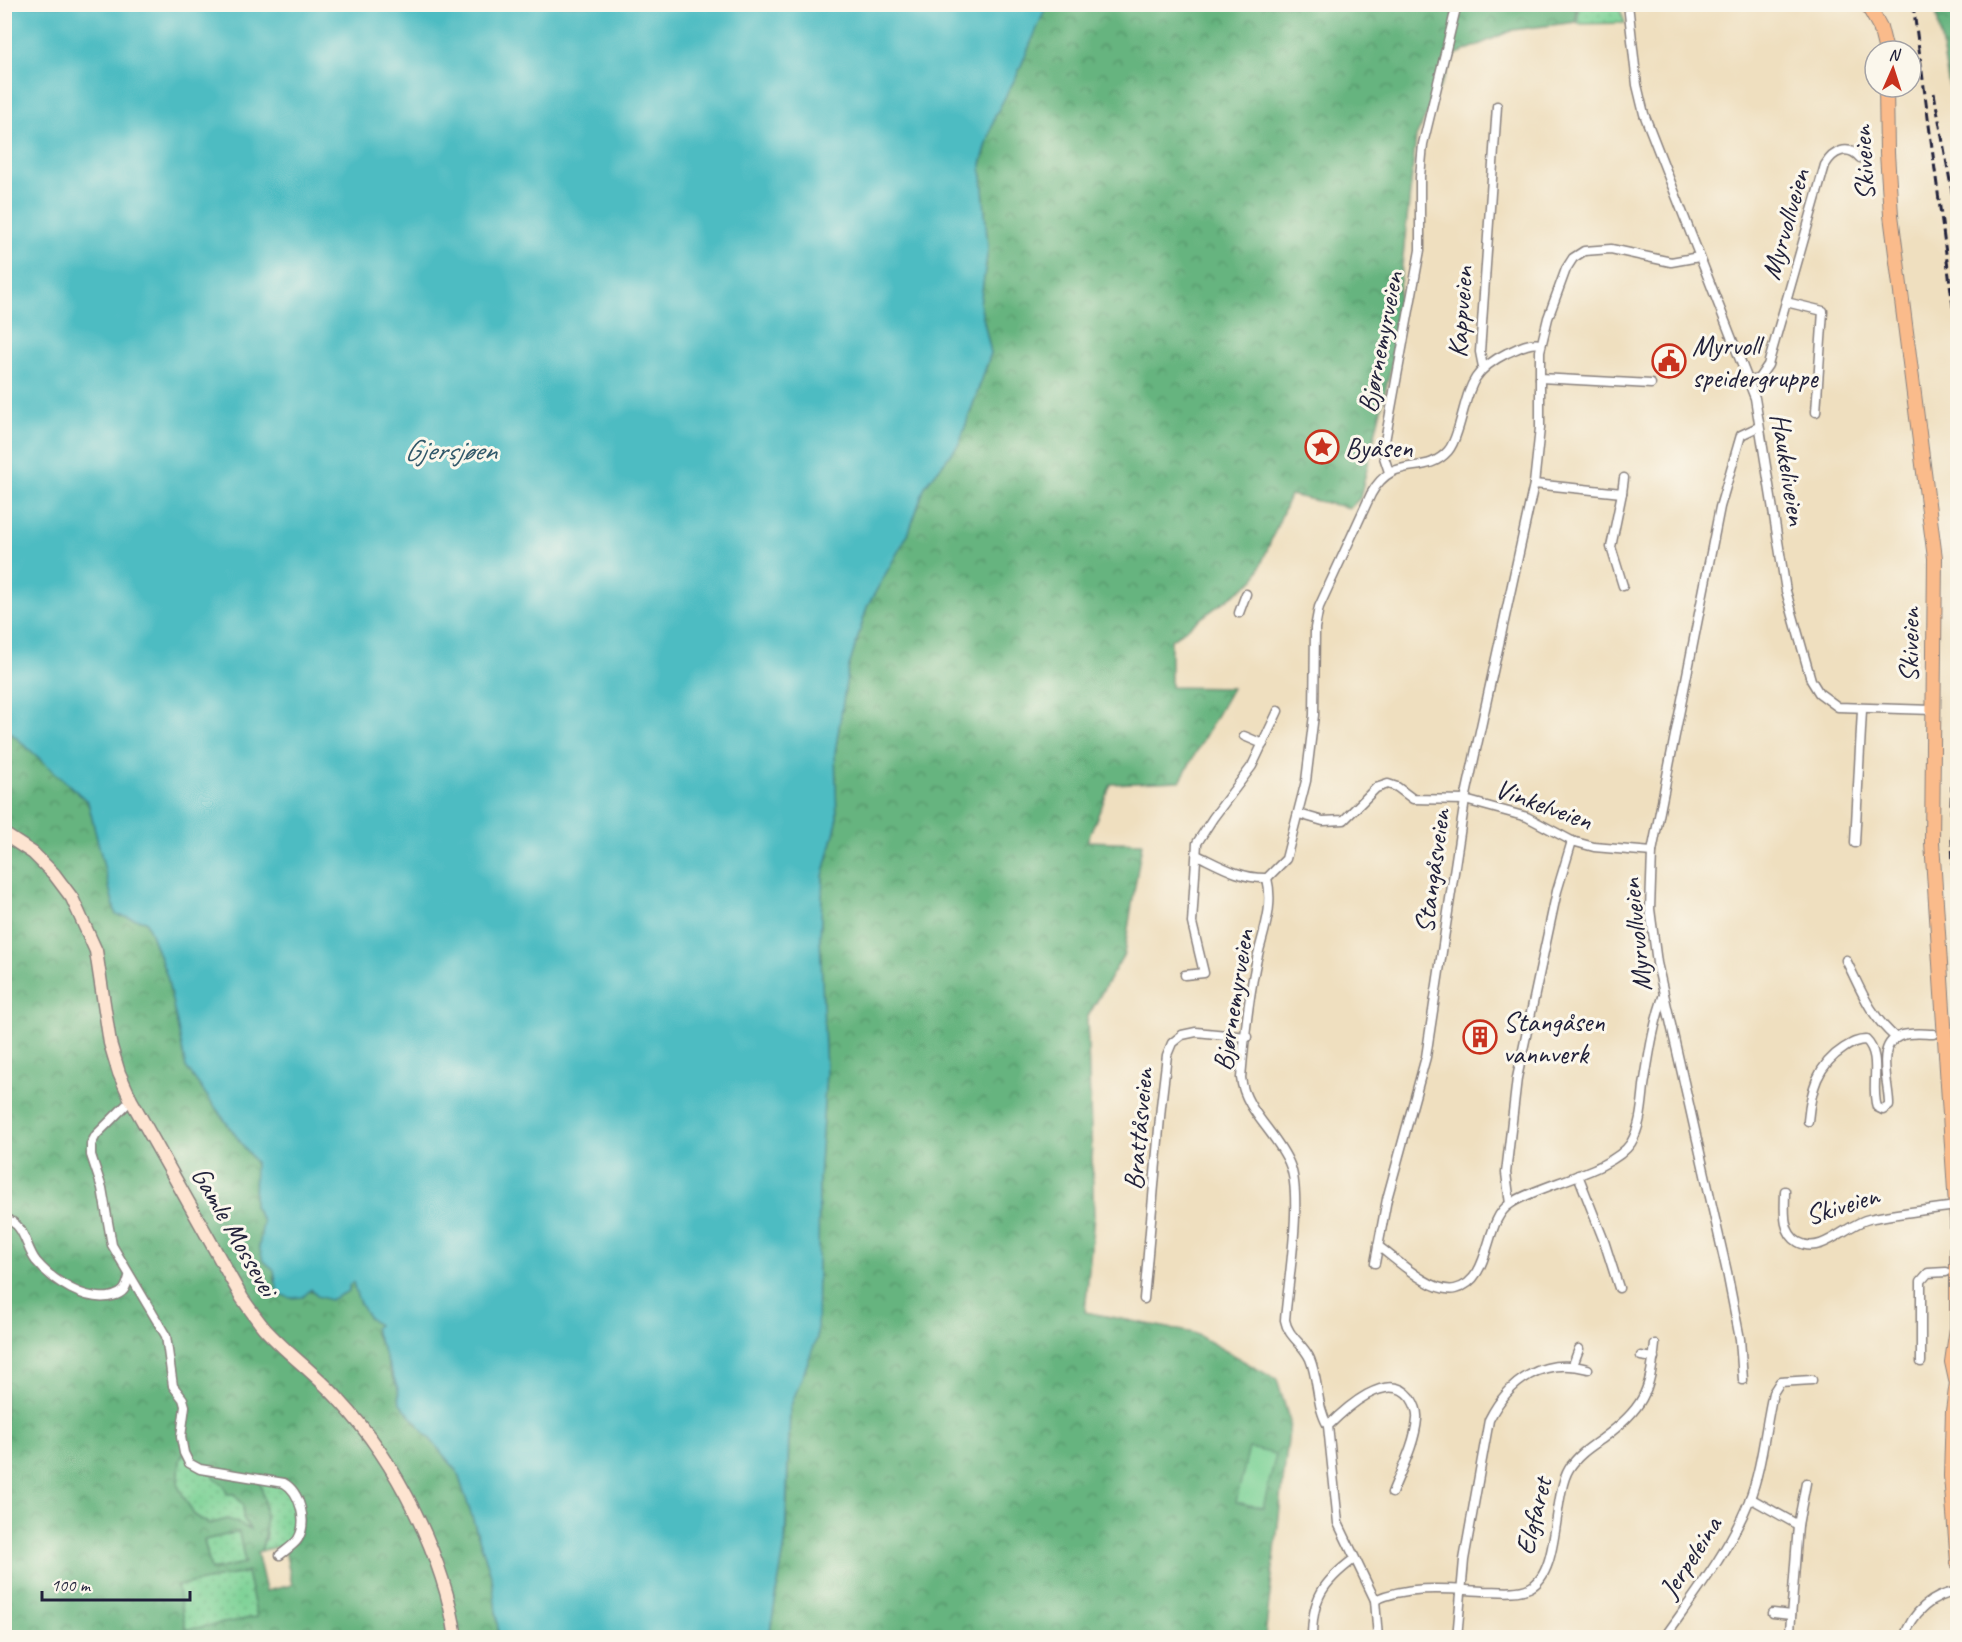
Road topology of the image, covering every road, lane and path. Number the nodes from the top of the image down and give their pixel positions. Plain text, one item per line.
1 (1457, 4) edge
2 (1628, 4) edge
3 (1869, 6) edge
4 (1883, 39) edge
5 (1886, 99) edge
6 (1497, 106) dead end
7 (1860, 158) dead end
8 (1699, 257) junction
9 (1786, 302) junction
10 (1541, 344) junction
11 (1483, 367) junction
12 (1540, 378) junction
13 (1749, 382) junction
14 (1651, 384) dead end
15 (1816, 412) dead end
16 (1758, 427) junction
17 (1389, 472) junction
18 (1624, 478) dead end
19 (1534, 484) junction
20 (1622, 493) junction
21 (1623, 586) dead end
22 (1246, 594) dead end
23 (1239, 613) dead end
24 (1862, 710) junction
25 (1933, 710) junction
26 (1278, 711) dead end
27 (1244, 736) dead end
28 (1263, 744) junction
29 (1464, 800) junction
30 (1299, 814) junction
31 (4, 834) edge
32 (1572, 841) junction
33 (1855, 843) dead end
34 (1652, 852) junction
35 (1197, 855) junction
36 (1267, 878) junction
37 (1846, 960) dead end
38 (1185, 975) dead end
39 (1663, 997) junction
40 (1933, 1034) dead end
41 (1247, 1037) junction
42 (1896, 1038) junction
43 (131, 1100) junction
44 (1808, 1121) dead end
45 (1578, 1175) junction
46 (1785, 1191) dead end
47 (1510, 1204) junction
48 (1956, 1206) junction
49 (4, 1218) edge
50 (1378, 1246) junction
51 (1375, 1263) dead end
52 (1946, 1272) dead end
53 (129, 1277) junction
54 (1619, 1288) dead end
55 (1144, 1299) dead end
56 (1957, 1329) edge
57 (1655, 1344) dead end
58 (1579, 1349) dead end
59 (1641, 1356) dead end
60 (1654, 1358) junction
61 (1921, 1362) dead end
62 (1573, 1365) junction
63 (1588, 1369) dead end
64 (1957, 1378) edge
65 (1743, 1380) dead end
66 (1812, 1380) dead end
67 (1328, 1426) junction
68 (1806, 1484) dead end
69 (1392, 1493) dead end
70 (1750, 1498) junction
71 (1798, 1526) junction
72 (280, 1556) dead end
73 (1354, 1559) junction
74 (1958, 1563) edge
75 (1461, 1589) junction
76 (1958, 1591) edge
77 (1375, 1600) junction
78 (1773, 1613) dead end
79 (1791, 1615) junction
80 (1790, 1631) dead end
81 (456, 1638) edge
82 (1312, 1638) edge
83 (1378, 1638) edge
84 (1457, 1638) edge
85 (1664, 1638) edge
86 (1904, 1638) edge

1 - 17 street, Bjørnemyrveien
2 - 8 street, Haukeliveien
3 - 4 main road
5 - 25 main road, Skiveien
6 - 11 street, Kappveien
7 - 9 street, Myrvollveien
8 - 10 street, Stangåsveien
8 - 13 street, Haukeliveien
9 - 13 street, Myrvollveien
9 - 15 street, Myrvollveien
10 - 11 street
10 - 12 street, Stangåsveien
11 - 17 street, Kappveien
12 - 14 street
12 - 19 street, Stangåsveien
13 - 16 street, Haukeliveien
16 - 24 street, Haukeliveien
16 - 34 street, Myrvollveien
17 - 30 street
18 - 20 street
19 - 20 street
19 - 29 street, Stangåsveien
20 - 21 street
22 - 23 street
24 - 25 street, Haukeliveien
24 - 33 street
25 - 48 main road, Skiveien
26 - 28 street, Bjørnemyrveien
27 - 28 street
28 - 35 street, Bjørnemyrveien
29 - 30 street, Vinkelveien
29 - 32 street, Vinkelveien
29 - 50 street, Stangåsveien
30 - 36 street
31 - 43 main road, Gamle Mossevei
32 - 34 street, Vinkelveien
32 - 47 street
34 - 39 street, Myrvollveien
35 - 36 street
35 - 38 street, Bjørnemyrveien
36 - 41 street, Bjørnemyrveien
37 - 42 street
39 - 45 street
39 - 65 street, Myrvollveien
40 - 42 street
41 - 55 street, Brattåsveien
41 - 67 street, Bjørnemyrveien
42 - 44 street
43 - 53 street
43 - 81 main road, Gamle Mossevei
45 - 47 street
45 - 54 street
46 - 48 street, Skiveien
47 - 50 street
48 - 56 main road, Skiveien
49 - 53 street
50 - 51 street, Stangåsveien
52 - 61 street
53 - 72 street
56 - 64 main road, Skiveien
57 - 60 street, Elgfaret
58 - 62 street
59 - 60 street
60 - 75 street, Elgfaret
62 - 63 street, Elgfaret
62 - 75 street, Elgfaret
64 - 74 main road, Skiveien
66 - 70 street, Jerpeleina
67 - 69 street
67 - 73 street, Bjørnemyrveien
68 - 71 street
70 - 71 street, Jerpeleina
70 - 85 street, Jerpeleina
71 - 79 street
73 - 77 street, Bjørnemyrveien
73 - 82 street
75 - 77 street, Elgfaret
75 - 84 street, Elgfaret
76 - 86 street
77 - 83 street
78 - 79 street
79 - 80 street

